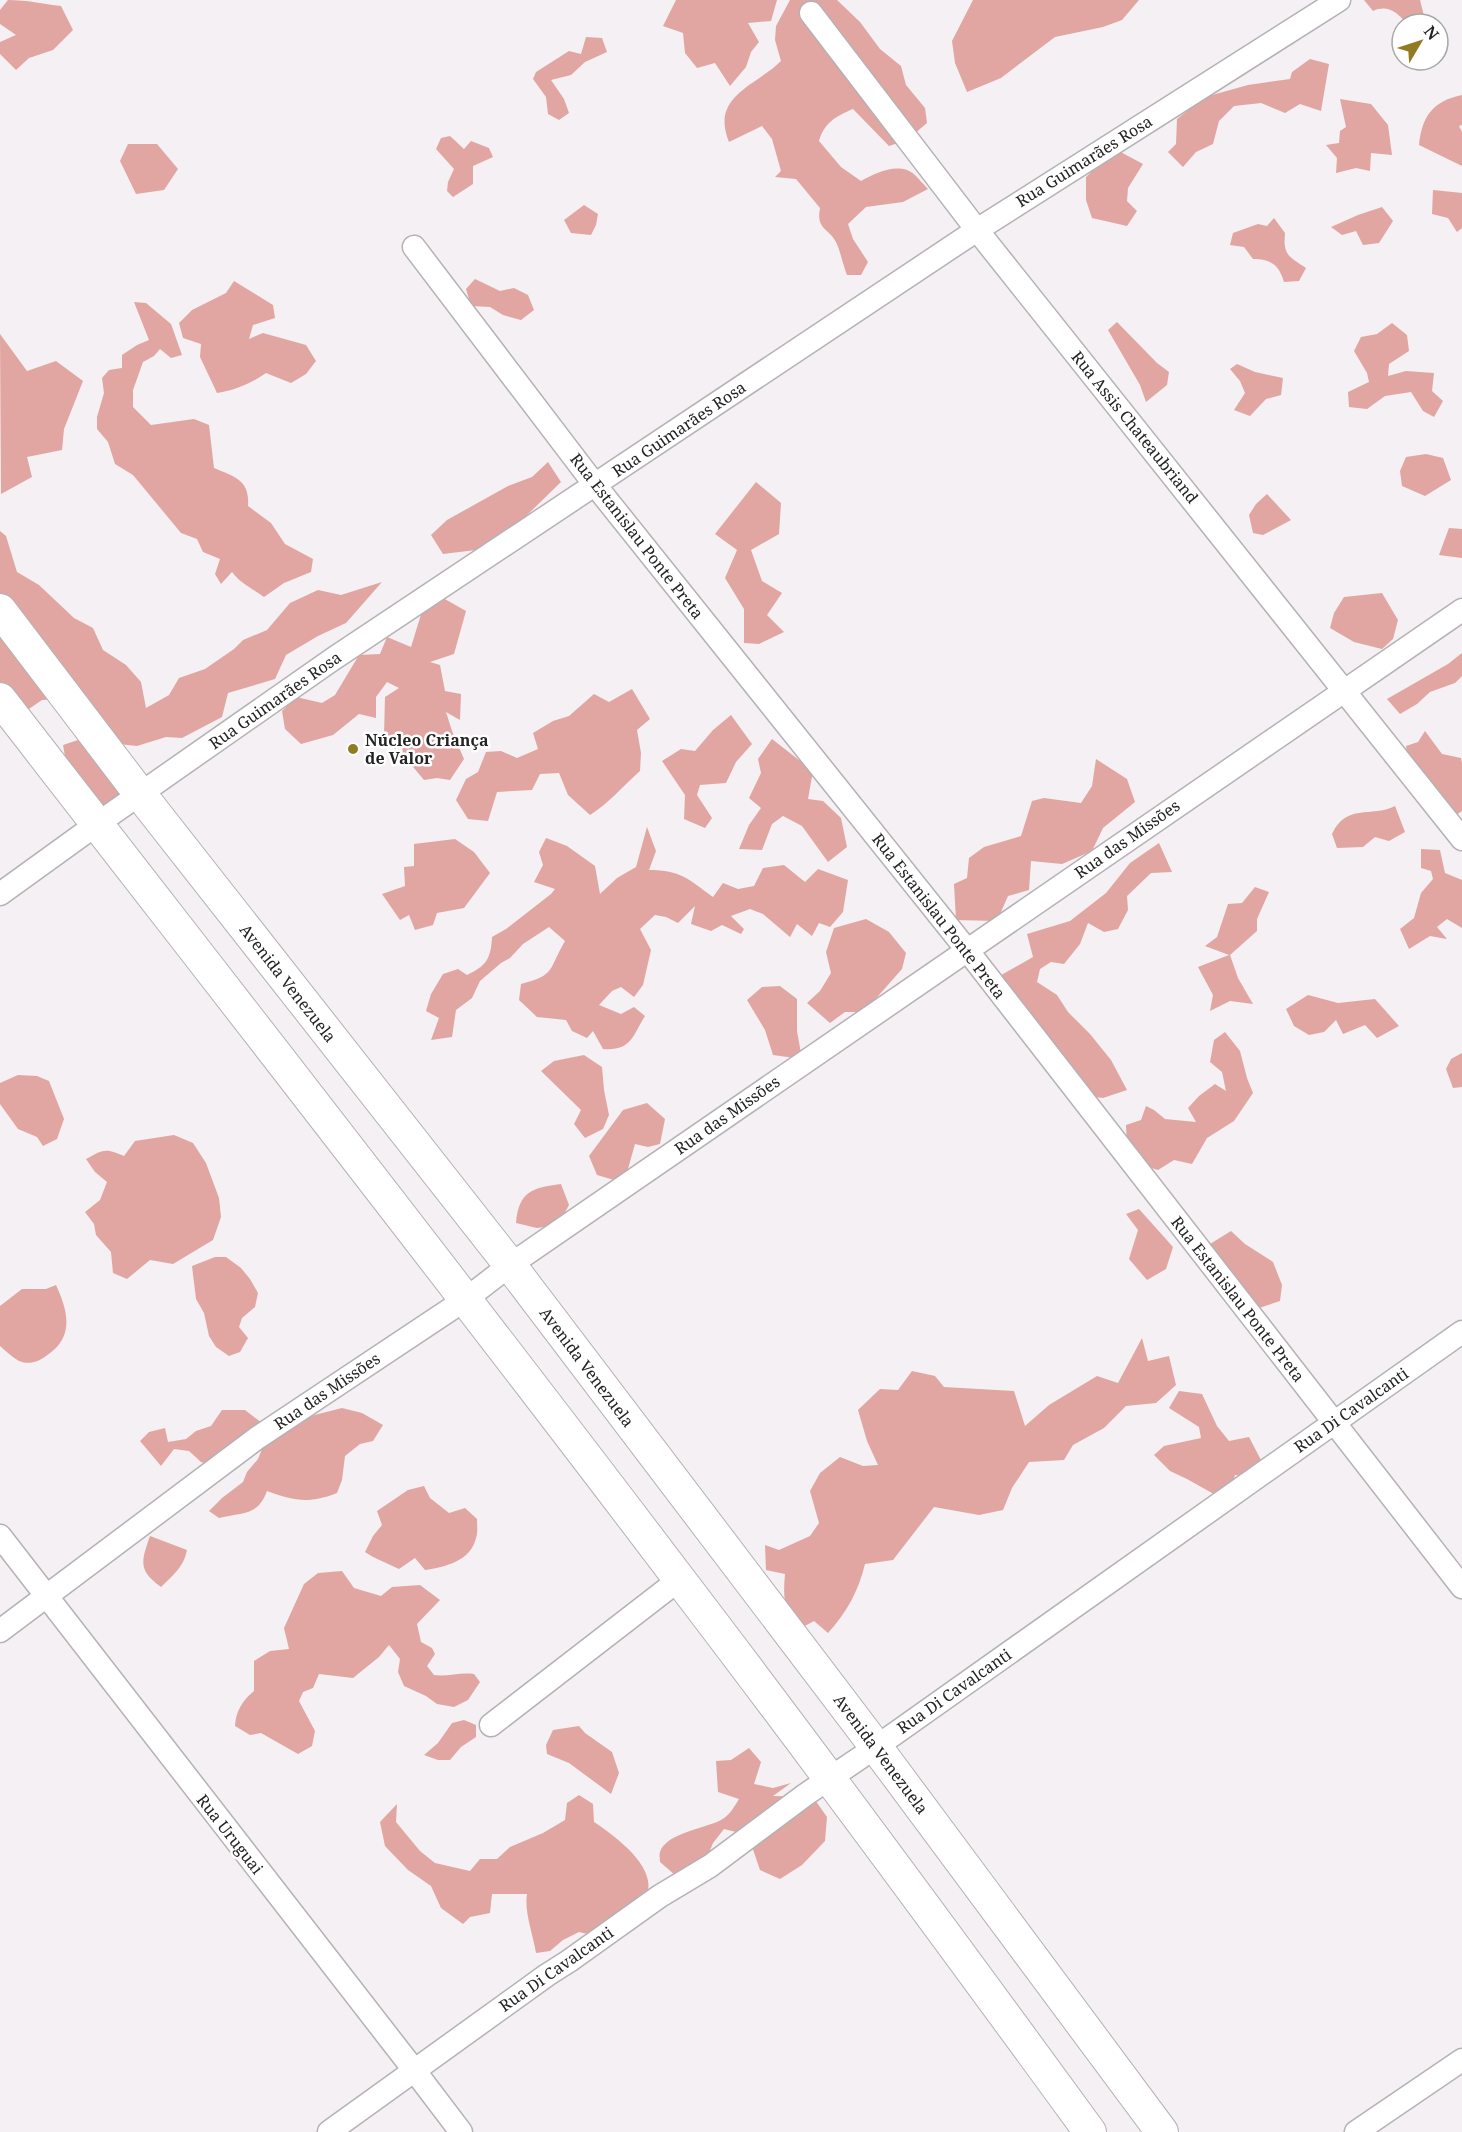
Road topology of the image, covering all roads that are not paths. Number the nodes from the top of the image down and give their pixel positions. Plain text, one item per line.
1 (1339, 0) edge
2 (812, 13) dead end
3 (977, 230) junction
4 (414, 247) dead end
5 (595, 484) junction
6 (0, 610) edge
7 (1462, 610) edge
8 (1344, 690) junction
9 (0, 699) edge
10 (140, 794) junction
11 (97, 824) junction
12 (1462, 839) edge
13 (0, 894) edge
14 (967, 950) junction
15 (510, 1266) junction
16 (466, 1299) junction
17 (1462, 1332) edge
18 (1333, 1422) junction
19 (0, 1536) edge
20 (680, 1579) junction
21 (1462, 1587) edge
22 (46, 1598) junction
23 (0, 1631) edge
24 (490, 1725) dead end
25 (876, 1747) junction
26 (830, 1778) junction
27 (1462, 2060) edge
28 (414, 2070) junction
29 (329, 2132) edge
30 (461, 2132) edge
31 (1090, 2132) edge
32 (1162, 2132) edge
33 (1356, 2132) edge

1 - 3 street, Rua Guimarães Rosa
2 - 3 street, Rua Assis Chateaubriand
3 - 5 street, Rua Guimarães Rosa
3 - 8 street, Rua Assis Chateaubriand
4 - 5 street, Rua Estanislau Ponte Preta
5 - 10 street, Rua Guimarães Rosa
5 - 14 street, Rua Estanislau Ponte Preta
6 - 10 main road, Avenida Venezuela
7 - 8 street, Rua das Missões
8 - 12 street, Rua Assis Chateaubriand
8 - 14 street, Rua das Missões
9 - 11 main road
10 - 11 street, Rua Guimarães Rosa
10 - 15 main road, Avenida Venezuela
11 - 13 street, Rua Guimarães Rosa
11 - 16 main road
14 - 15 street, Rua das Missões
14 - 18 street, Rua Estanislau Ponte Preta
15 - 16 street, Rua das Missões
15 - 25 main road, Avenida Venezuela
16 - 20 main road
16 - 22 street, Rua das Missões
17 - 18 street, Rua Di Cavalcanti
18 - 21 street, Rua Estanislau Ponte Preta
18 - 25 street, Rua Di Cavalcanti
19 - 22 street, Rua Uruguai
20 - 24 street
20 - 26 main road
22 - 23 street, Rua das Missões
22 - 28 street, Rua Uruguai
25 - 26 street, Rua Di Cavalcanti
25 - 32 main road, Avenida Venezuela
26 - 28 street, Rua Di Cavalcanti
26 - 31 main road
27 - 33 street
28 - 29 street, Rua Di Cavalcanti
28 - 30 street, Rua Uruguai

